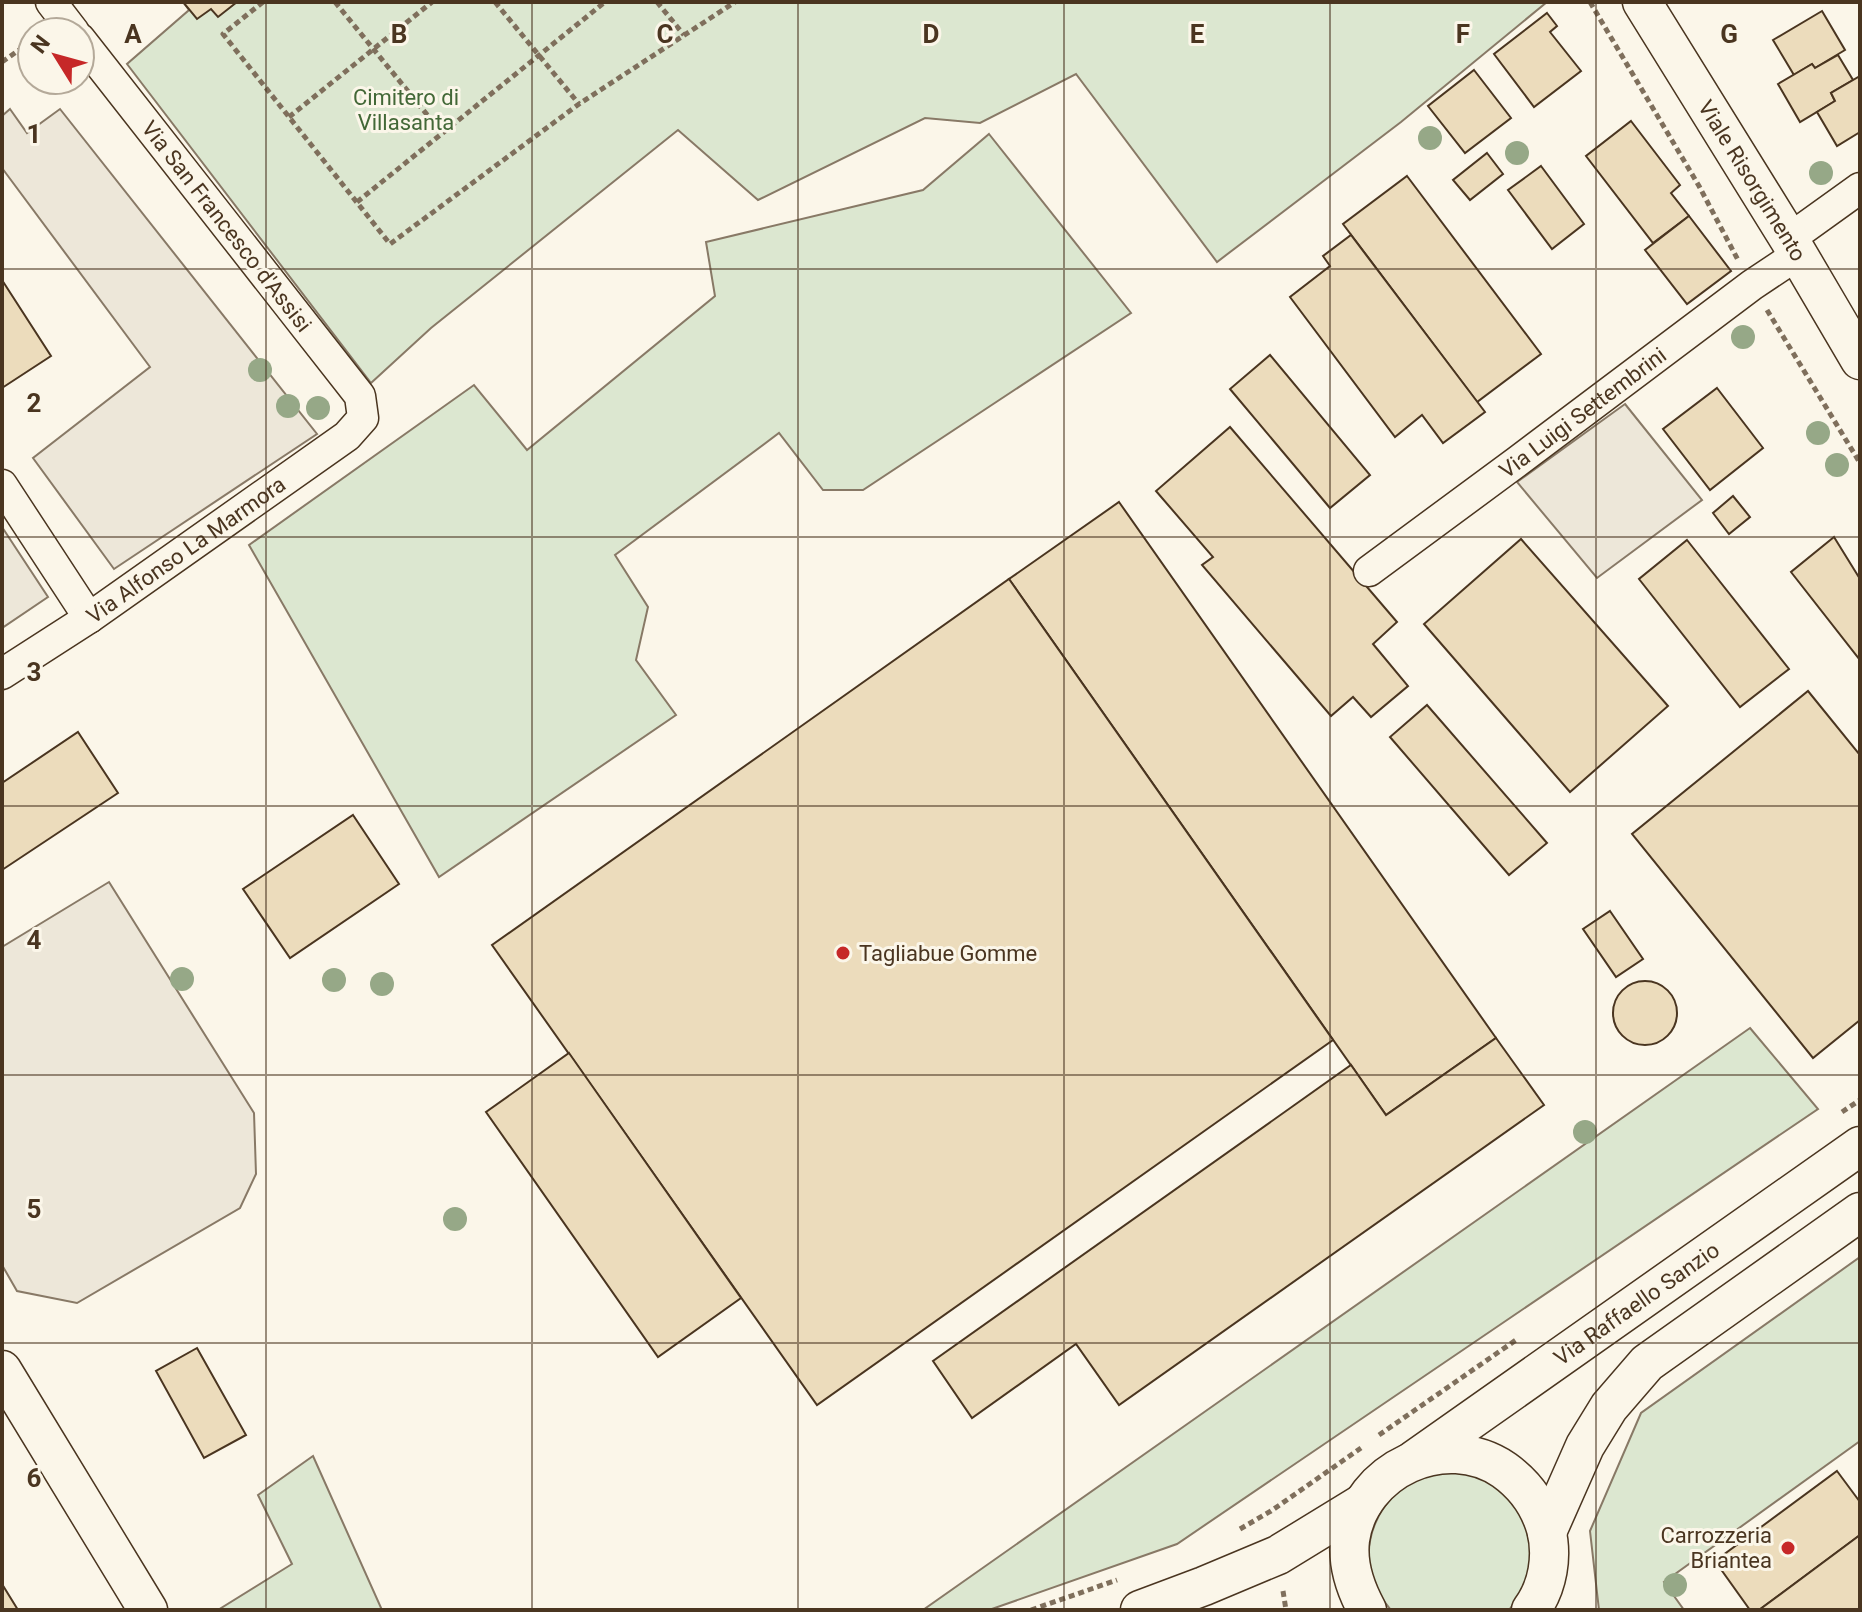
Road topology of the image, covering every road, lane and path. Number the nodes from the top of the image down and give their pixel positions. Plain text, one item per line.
1 (335, 2) edge
2 (432, 2) edge
3 (495, 2) edge
4 (605, 2) edge
5 (657, 2) edge
6 (735, 2) edge
7 (1590, 2) edge
8 (1642, 2) edge
9 (260, 3) edge
10 (684, 35) junction
11 (373, 49) junction
12 (539, 55) junction
13 (96, 59) edge
14 (579, 104) junction
15 (289, 117) junction
16 (442, 133) junction
17 (1860, 188) edge
18 (357, 202) junction
19 (1793, 247) junction
20 (1752, 285) junction
21 (1860, 360) edge
22 (363, 418) joint
23 (1860, 463) edge
24 (2, 485) edge
25 (1369, 571) dead end
26 (89, 618) junction
27 (2, 674) edge
28 (1860, 1100) edge
29 (1834, 1118) dead end
30 (1860, 1146) edge
31 (1860, 1212) edge
32 (1520, 1337) dead end
33 (2, 1370) edge
34 (1376, 1438) dead end
35 (1363, 1447) dead end
36 (1414, 1460) junction
37 (1363, 1503) junction
38 (1547, 1532) junction
39 (1230, 1535) dead end
40 (1136, 1593) edge
41 (1542, 1602) edge
42 (148, 1610) edge
43 (1031, 1610) edge
44 (1367, 1610) edge

1 - 11 path
2 - 11 path
3 - 12 path
4 - 12 path
5 - 10 path
6 - 10 path
7 - 20 path
8 - 19 street, Viale Risorgimento
9 - 15 path
10 - 14 path
11 - 15 path
11 - 16 path
12 - 14 path
12 - 16 path
13 - 22 street, Via San Francesco d'Assisi
14 - 18 path
15 - 18 path
16 - 18 path
17 - 19 street, Via Luigi Settembrini
19 - 20 street, Via Luigi Settembrini
19 - 21 street, Viale Risorgimento
20 - 23 path
20 - 25 street, Via Luigi Settembrini
22 - 26 street, Via Alfonso La Marmora
24 - 26 street
26 - 27 street, Via Alfonso La Marmora
28 - 29 path
30 - 36 street, Via Raffaello Sanzio
31 - 38 street
32 - 34 path
33 - 42 street
35 - 39 path
36 - 37 street, Via Raffaello Sanzio
36 - 38 street
37 - 40 street
37 - 44 street
38 - 41 street
40 - 43 path

